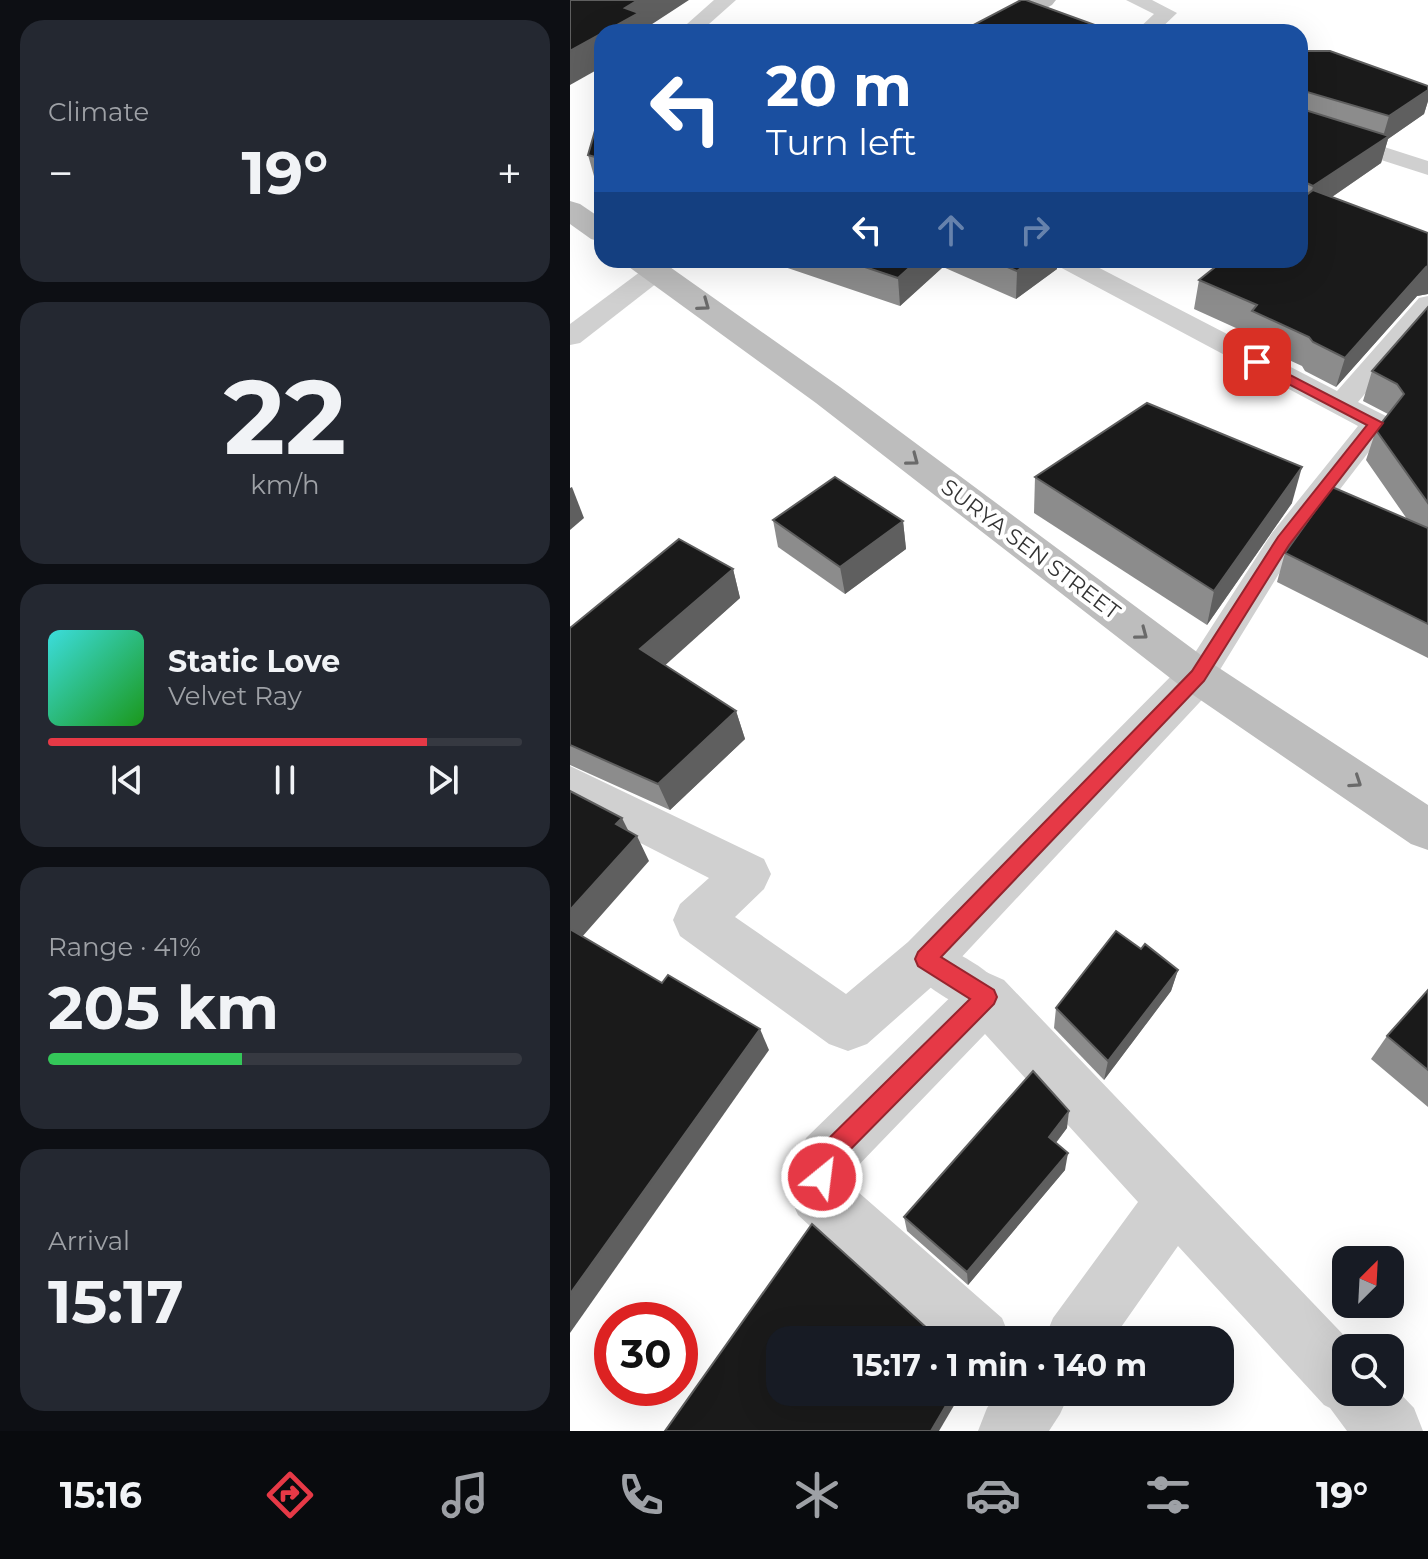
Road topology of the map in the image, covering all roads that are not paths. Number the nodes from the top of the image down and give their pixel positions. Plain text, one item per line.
1 (726, 0) edge
2 (1044, 0) edge
3 (1136, 0) edge
4 (698, 24) edge
5 (999, 24) edge
6 (1154, 24) edge
7 (1308, 130) edge
8 (1428, 168) edge
9 (570, 210) edge
10 (594, 227) edge
11 (650, 268) edge
12 (660, 268) edge
13 (1080, 268) edge
14 (1428, 304) edge
15 (570, 337) edge
16 (1339, 406) junction
17 (1198, 676) junction
18 (570, 785) edge
19 (1428, 830) edge
20 (926, 959) junction
21 (986, 997) junction
22 (1176, 1199) junction
23 (964, 1326) edge
24 (1085, 1326) edge
25 (1332, 1368) edge
26 (1028, 1406) edge
27 (1368, 1406) edge
28 (1010, 1431) edge
29 (1391, 1431) edge

1 - 4 lane
2 - 5 main road
3 - 6 lane
7 - 8 lane
9 - 10 main road
11 - 15 lane
12 -> 17 main road, SURYA SEN STREET
13 - 16 lane
14 - 16 lane
16 - 17 lane
17 -> 19 main road, SURYA SEN STREET
17 - 20 street
18 - 20 street
20 - 21 lane
21 - 22 street
21 - 23 street
22 - 24 street
22 - 25 street
26 - 28 street
27 - 29 street

